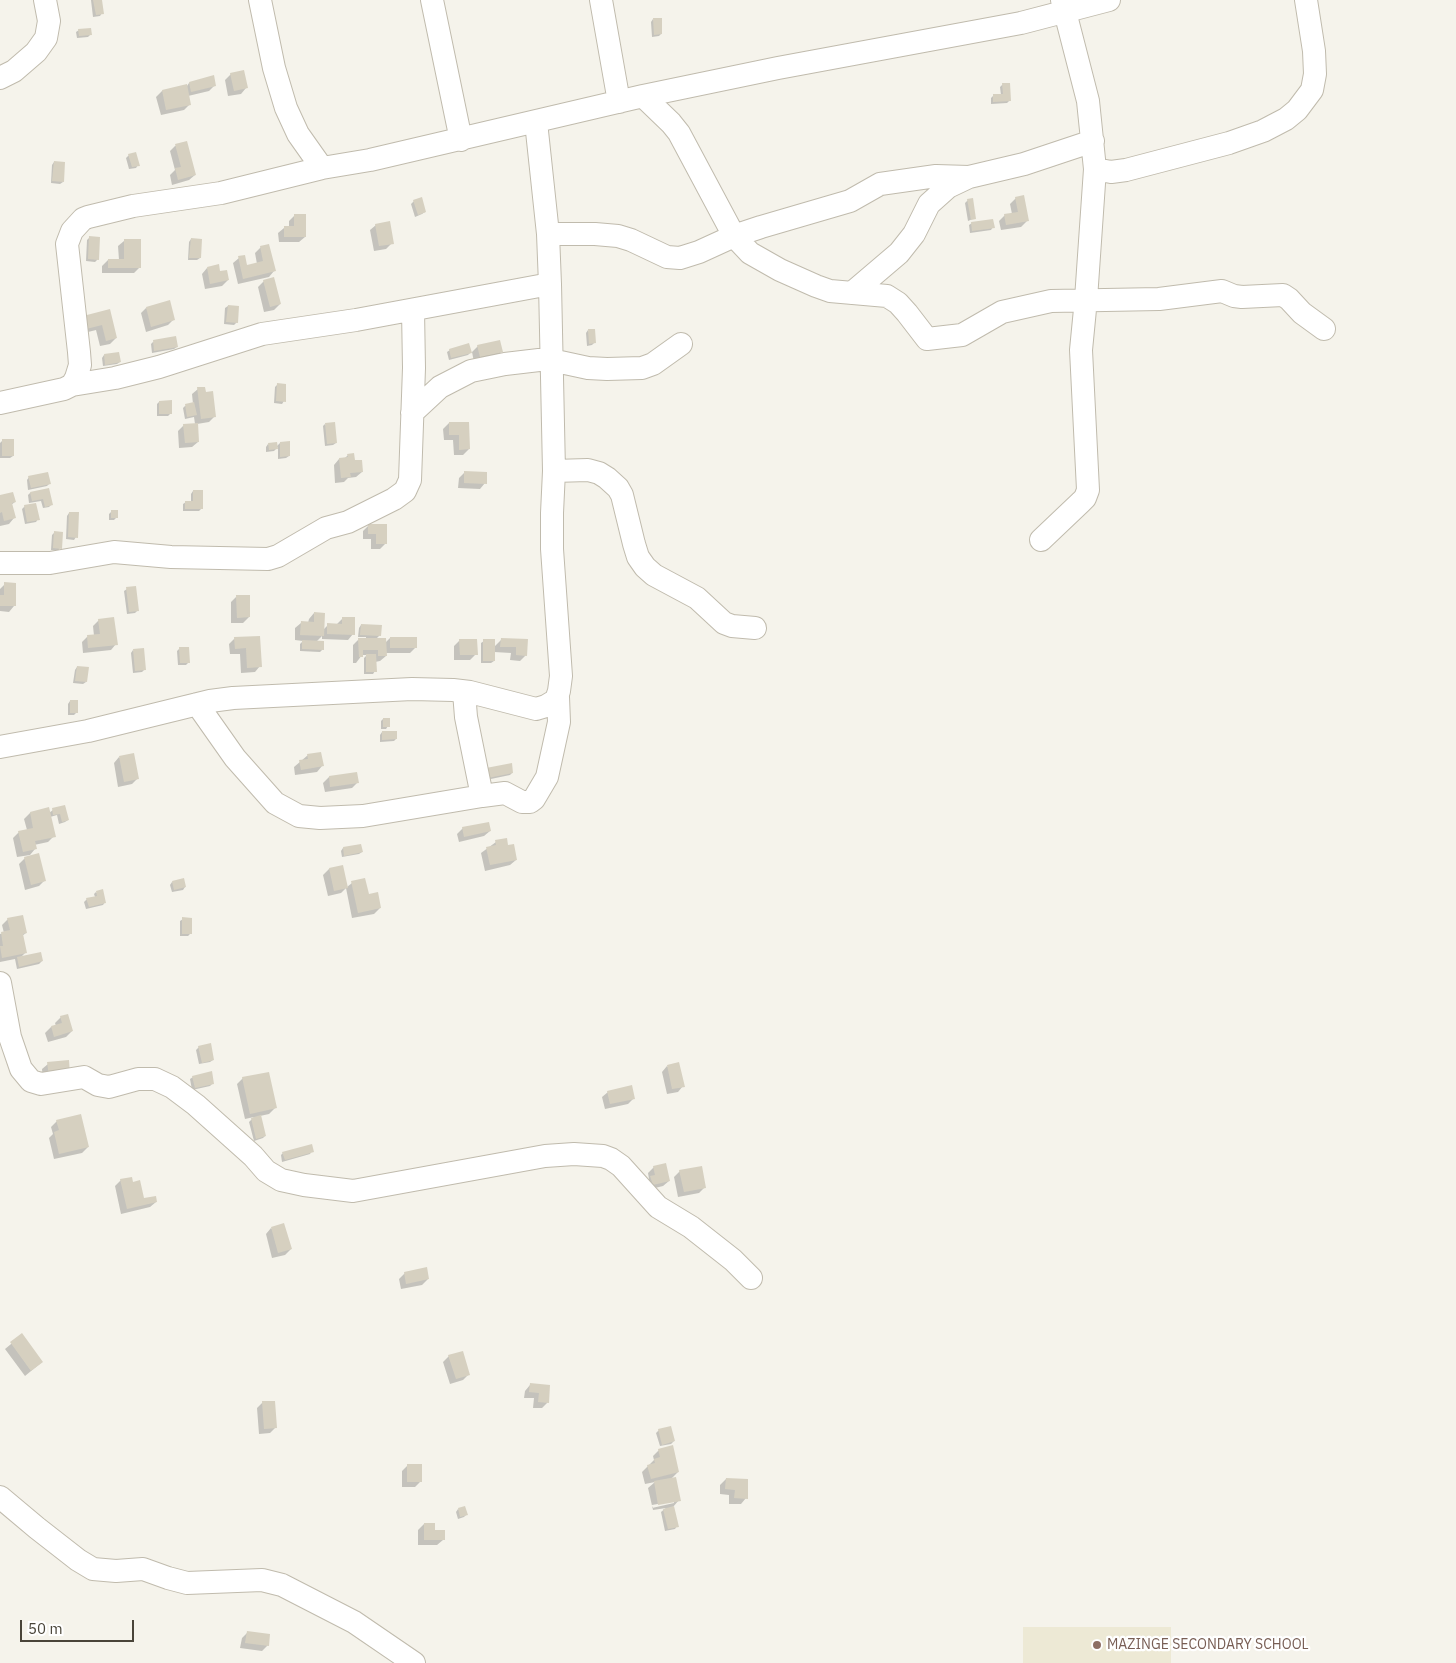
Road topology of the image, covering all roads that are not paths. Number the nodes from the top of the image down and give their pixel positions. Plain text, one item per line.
1 (45, 0) edge
2 (260, 0) edge
3 (432, 0) edge
4 (601, 0) edge
5 (1109, 0) edge
6 (1306, 0) edge
7 (1063, 6) edge
8 (0, 78) edge
9 (643, 96) junction
10 (619, 102) junction
11 (536, 122) junction
12 (461, 140) junction
13 (1093, 141) junction
14 (322, 168) junction
15 (1096, 169) junction
16 (969, 177) junction
17 (548, 234) junction
18 (734, 236) junction
19 (550, 284) junction
20 (852, 293) junction
21 (1086, 299) junction
22 (413, 310) junction
23 (1324, 329) dead end
24 (681, 344) dead end
25 (551, 360) junction
26 (72, 385) junction
27 (0, 403) edge
28 (412, 413) junction
29 (554, 471) junction
30 (1041, 540) dead end
31 (0, 563) edge
32 (755, 628) dead end
33 (464, 692) junction
34 (558, 697) junction
35 (197, 704) junction
36 (0, 747) edge
37 (482, 796) junction
38 (0, 983) edge
39 (751, 1278) dead end
40 (0, 1497) edge
41 (414, 1663) edge

1 - 8 street
2 - 14 street
3 - 12 street
4 - 10 street
5 - 7 street
6 - 15 street
7 - 9 street
7 - 13 street
9 - 10 street
9 - 18 street
10 - 11 street
11 - 12 street
11 - 17 street
12 - 14 street
13 - 15 street
13 - 16 street
14 - 26 street
15 - 21 street
16 - 18 street
16 - 20 street
17 - 18 street
17 - 19 street
18 - 20 street
19 - 22 street
19 - 25 street
20 - 21 street
21 - 23 street
21 - 30 street
22 - 26 street
22 - 28 street
24 - 25 street
25 - 28 street
25 - 29 street
26 - 27 street
28 - 31 street
29 - 32 street
29 - 34 street
33 - 34 street
33 - 35 street
33 - 37 street
34 - 37 street
35 - 36 street
35 - 37 street
38 - 39 street
40 - 41 street

